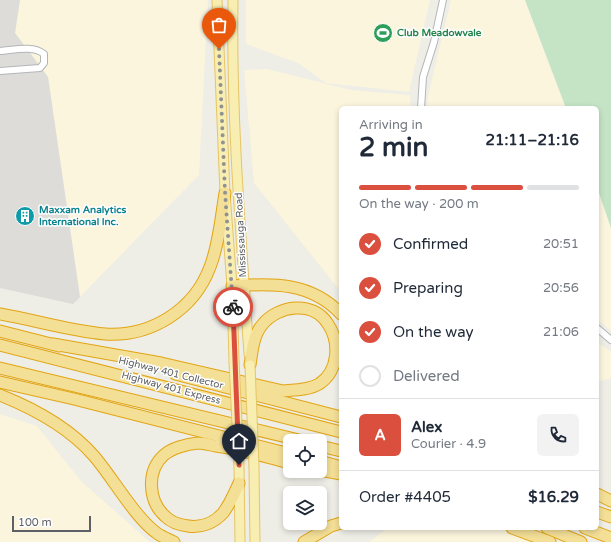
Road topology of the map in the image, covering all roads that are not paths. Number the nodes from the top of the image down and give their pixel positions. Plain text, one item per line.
1 (217, 0) edge
2 (233, 0) edge
3 (443, 0) edge
4 (0, 52) edge
5 (0, 71) edge
6 (421, 106) edge
7 (225, 192) junction
8 (244, 285) junction
9 (232, 286) junction
10 (339, 312) edge
11 (0, 314) edge
12 (599, 330) edge
13 (0, 331) edge
14 (611, 340) edge
15 (53, 344) junction
16 (0, 345) edge
17 (250, 365) junction
18 (0, 368) edge
19 (0, 382) edge
20 (0, 396) edge
21 (339, 416) edge
22 (339, 431) edge
23 (283, 436) edge
24 (327, 448) edge
25 (339, 451) edge
26 (283, 452) edge
27 (283, 461) edge
28 (327, 463) edge
29 (339, 466) edge
30 (327, 471) edge
31 (339, 474) edge
32 (239, 483) junction
33 (599, 495) edge
34 (599, 498) edge
35 (611, 502) edge
36 (599, 513) edge
37 (611, 517) edge
38 (339, 524) edge
39 (517, 530) edge
40 (552, 530) edge
41 (590, 530) edge
42 (611, 538) edge
43 (174, 542) edge
44 (240, 542) edge
45 (255, 542) edge
46 (304, 542) edge
47 (550, 542) edge
48 (581, 542) edge

1 - 7 main road, Mississauga Road
2 - 8 main road, Mississauga Road
3 - 6 street
4 - 5 street
7 - 9 main road, Mississauga Road
7 - 11 highway
8 - 9 highway
8 - 10 highway
8 - 17 main road, Mississauga Road
9 - 32 main road, Mississauga Road, bridge
12 - 14 street
13 - 15 highway, Highway 401 Collector
15 - 17 highway
15 - 21 highway, Highway 401 Collector
16 - 22 highway, Highway 401 Express
17 - 45 main road, Mississauga Road, bridge
18 - 23 highway, Highway 401 Express
19 - 26 highway
20 - 43 highway
24 - 25 highway
27 - 32 highway
28 - 29 highway
30 - 31 highway
32 - 44 main road, Mississauga Road
33 - 35 highway
34 - 35 highway
36 - 37 highway
38 - 46 highway
39 - 47 highway
40 - 48 highway
41 - 42 highway

